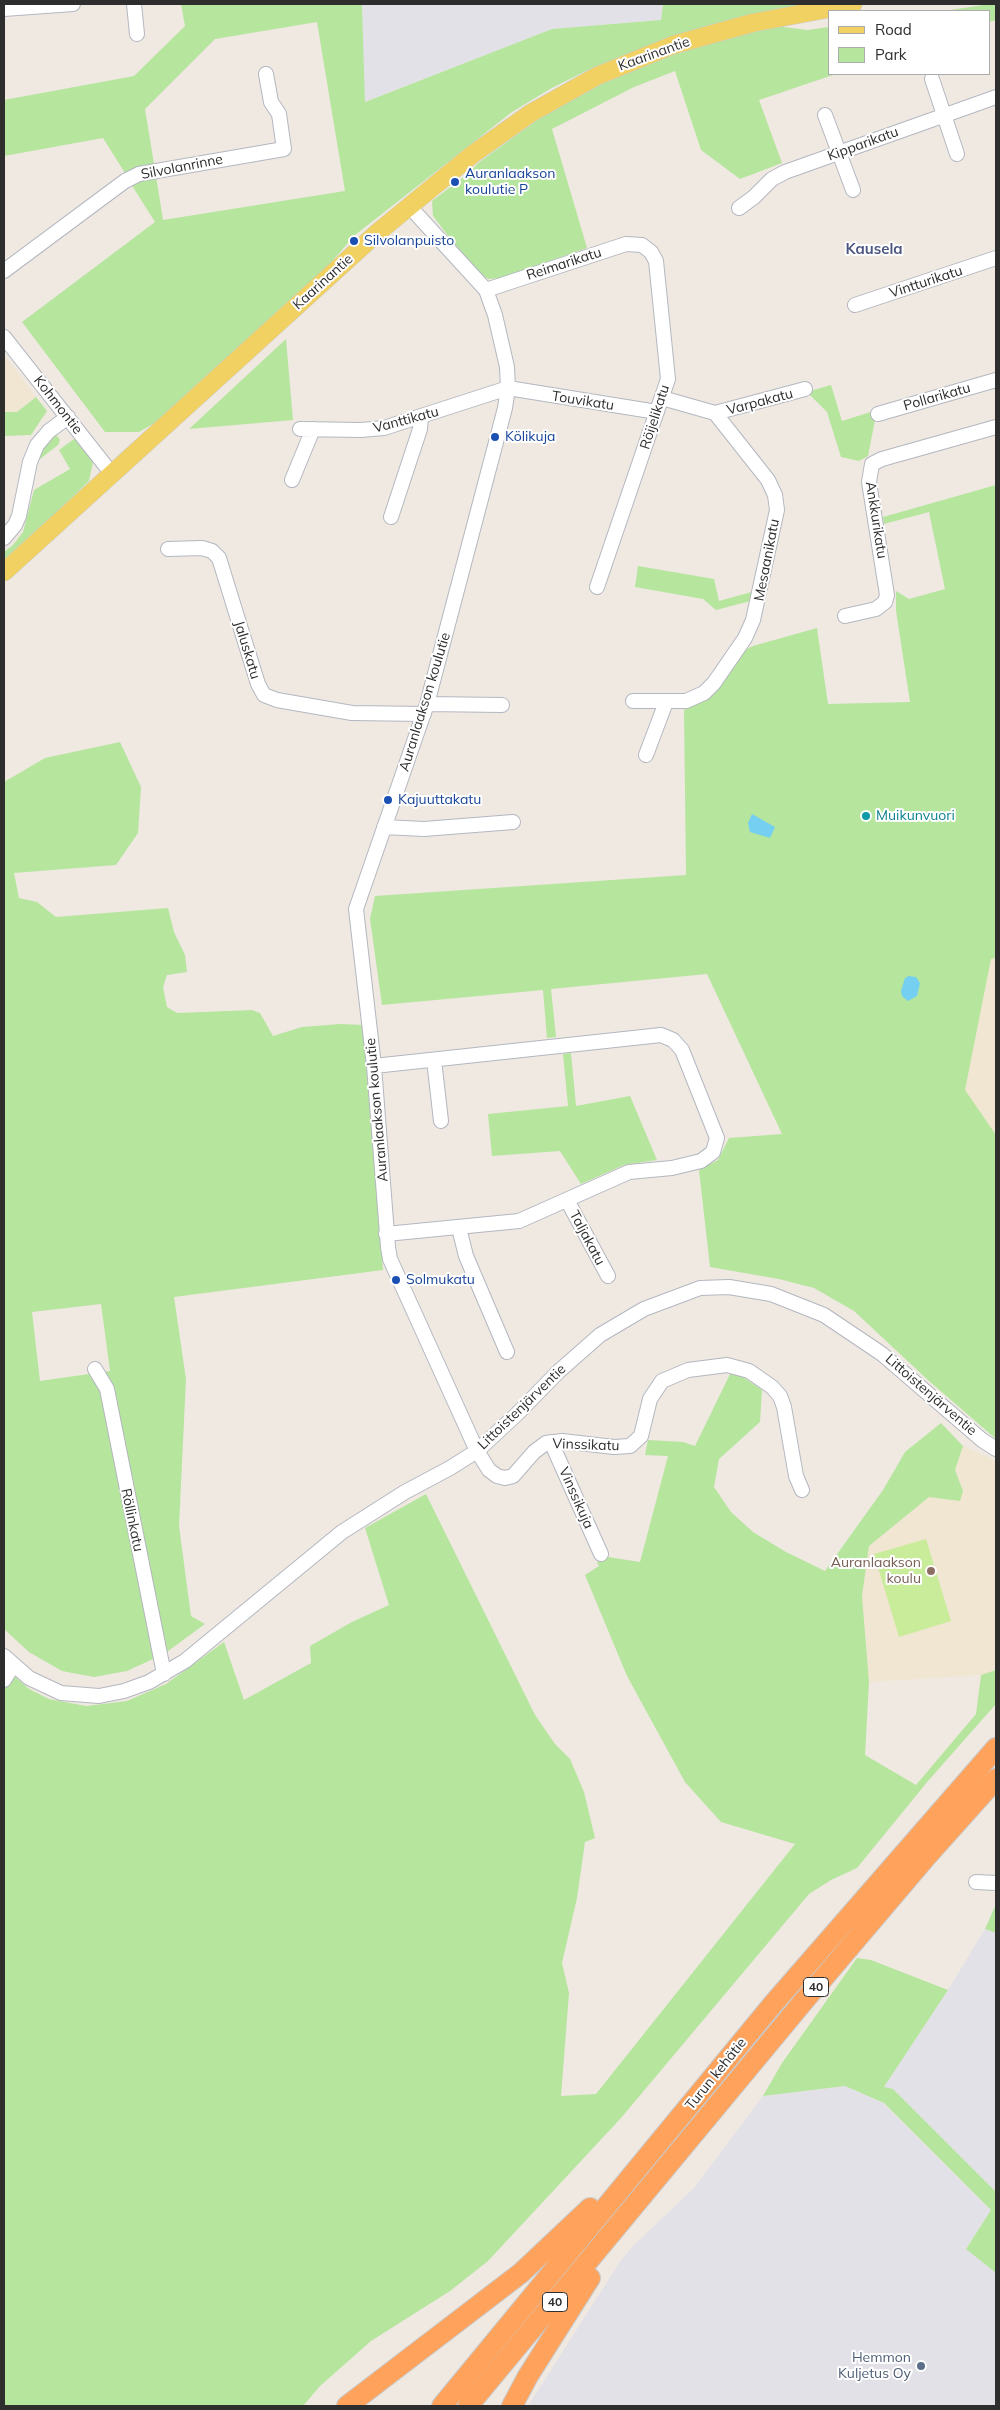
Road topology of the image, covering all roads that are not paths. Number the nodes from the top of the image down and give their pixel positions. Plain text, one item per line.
1 (73, 4) edge
2 (134, 4) edge
3 (853, 4) edge
4 (4, 9) edge
5 (136, 34) dead end
6 (266, 74) dead end
7 (932, 79) dead end
8 (996, 97) edge
9 (825, 115) dead end
10 (944, 115) junction
11 (839, 153) junction
12 (957, 154) dead end
13 (852, 190) dead end
14 (410, 207) junction
15 (739, 208) dead end
16 (642, 245) joint
17 (996, 258) edge
18 (4, 271) edge
19 (486, 290) junction
20 (856, 305) dead end
21 (4, 337) edge
22 (996, 380) edge
23 (508, 388) junction
24 (805, 389) dead end
25 (662, 398) junction
26 (657, 412) junction
27 (715, 414) junction
28 (878, 414) dead end
29 (68, 417) junction
30 (421, 417) junction
31 (996, 426) edge
32 (112, 474) junction
33 (292, 480) dead end
34 (391, 517) dead end
35 (4, 538) edge
36 (168, 549) dead end
37 (4, 572) edge
38 (597, 587) dead end
39 (845, 616) dead end
40 (632, 701) dead end
41 (666, 702) junction
42 (502, 705) dead end
43 (425, 709) junction
44 (646, 756) dead end
45 (513, 822) dead end
46 (384, 827) junction
47 (434, 1060) junction
48 (374, 1066) junction
49 (441, 1121) dead end
50 (567, 1200) junction
51 (458, 1228) junction
52 (386, 1234) junction
53 (608, 1276) dead end
54 (507, 1352) dead end
55 (96, 1369) dead end
56 (551, 1442) junction
57 (996, 1449) edge
58 (477, 1451) junction
59 (802, 1490) dead end
60 (601, 1554) dead end
61 (8, 1661) edge
62 (164, 1674) junction
63 (4, 1680) edge
64 (996, 1748) edge
65 (996, 1779) edge
66 (976, 1882) dead end
67 (996, 1883) edge
68 (688, 2108) junction
69 (642, 2199) junction
70 (347, 2406) edge
71 (442, 2406) edge
72 (468, 2406) edge
73 (512, 2406) edge

1 - 4 street
2 - 5 street
3 - 14 main road, Kaarinantie
6 - 18 street, Silvolanrinne
7 - 10 street
8 - 10 street, Kipparikatu
9 - 11 street
10 - 11 street, Kipparikatu
10 - 12 street
11 - 13 street
11 - 15 street, Kipparikatu
14 - 19 street, Auranlaakson koulutie
14 - 32 main road, Kaarinantie
16 - 19 street, Reimarikatu
16 - 25 street, Röijelikatu
17 - 20 street, Vintturikatu
19 - 23 street, Auranlaakson koulutie
21 - 29 street, Kohmontie
22 - 28 street, Pollarikatu
23 - 26 street, Touvikatu
23 - 30 street, Vanttikatu
23 - 43 street, Auranlaakson koulutie
24 - 27 street, Varpakatu
25 - 26 street, Röijelikatu
25 - 27 street
26 - 38 street, Röijelikatu
27 - 41 street, Mesaanikatu
29 - 32 street, Kohmontie
29 - 35 street
30 - 33 street, Vanttikatu
30 - 34 street
31 - 39 street, Ankkurikatu
32 - 37 main road, Kaarinantie
36 - 43 street, Jaluskatu
40 - 41 street, Mesaanikatu
41 - 44 street
42 - 43 street
43 - 46 street, Auranlaakson koulutie
45 - 46 street
46 - 48 street, Auranlaakson koulutie
47 - 48 street
47 - 49 street
47 - 50 street
48 - 52 street, Auranlaakson koulutie
50 - 51 street
50 - 53 street, Taljakatu
51 - 52 street
51 - 54 street
52 - 58 street, Auranlaakson koulutie
55 - 62 street, Röllinkatu
56 - 58 street, Vinssikatu
56 - 59 street, Vinssikatu
56 - 60 street, Vinssikuja
57 - 58 street, Littoistenjärventie
58 - 62 street, Littoistenjärventie
61 - 62 street, Littoistenjärventie
61 - 63 street
64 - 68 highway, Turun kehätie / 40
65 - 69 highway, Turun kehätie / 40
66 - 67 street
68 - 70 highway
68 - 71 highway, Turun kehätie / 40
69 - 72 highway, Turun kehätie / 40
69 - 73 highway

